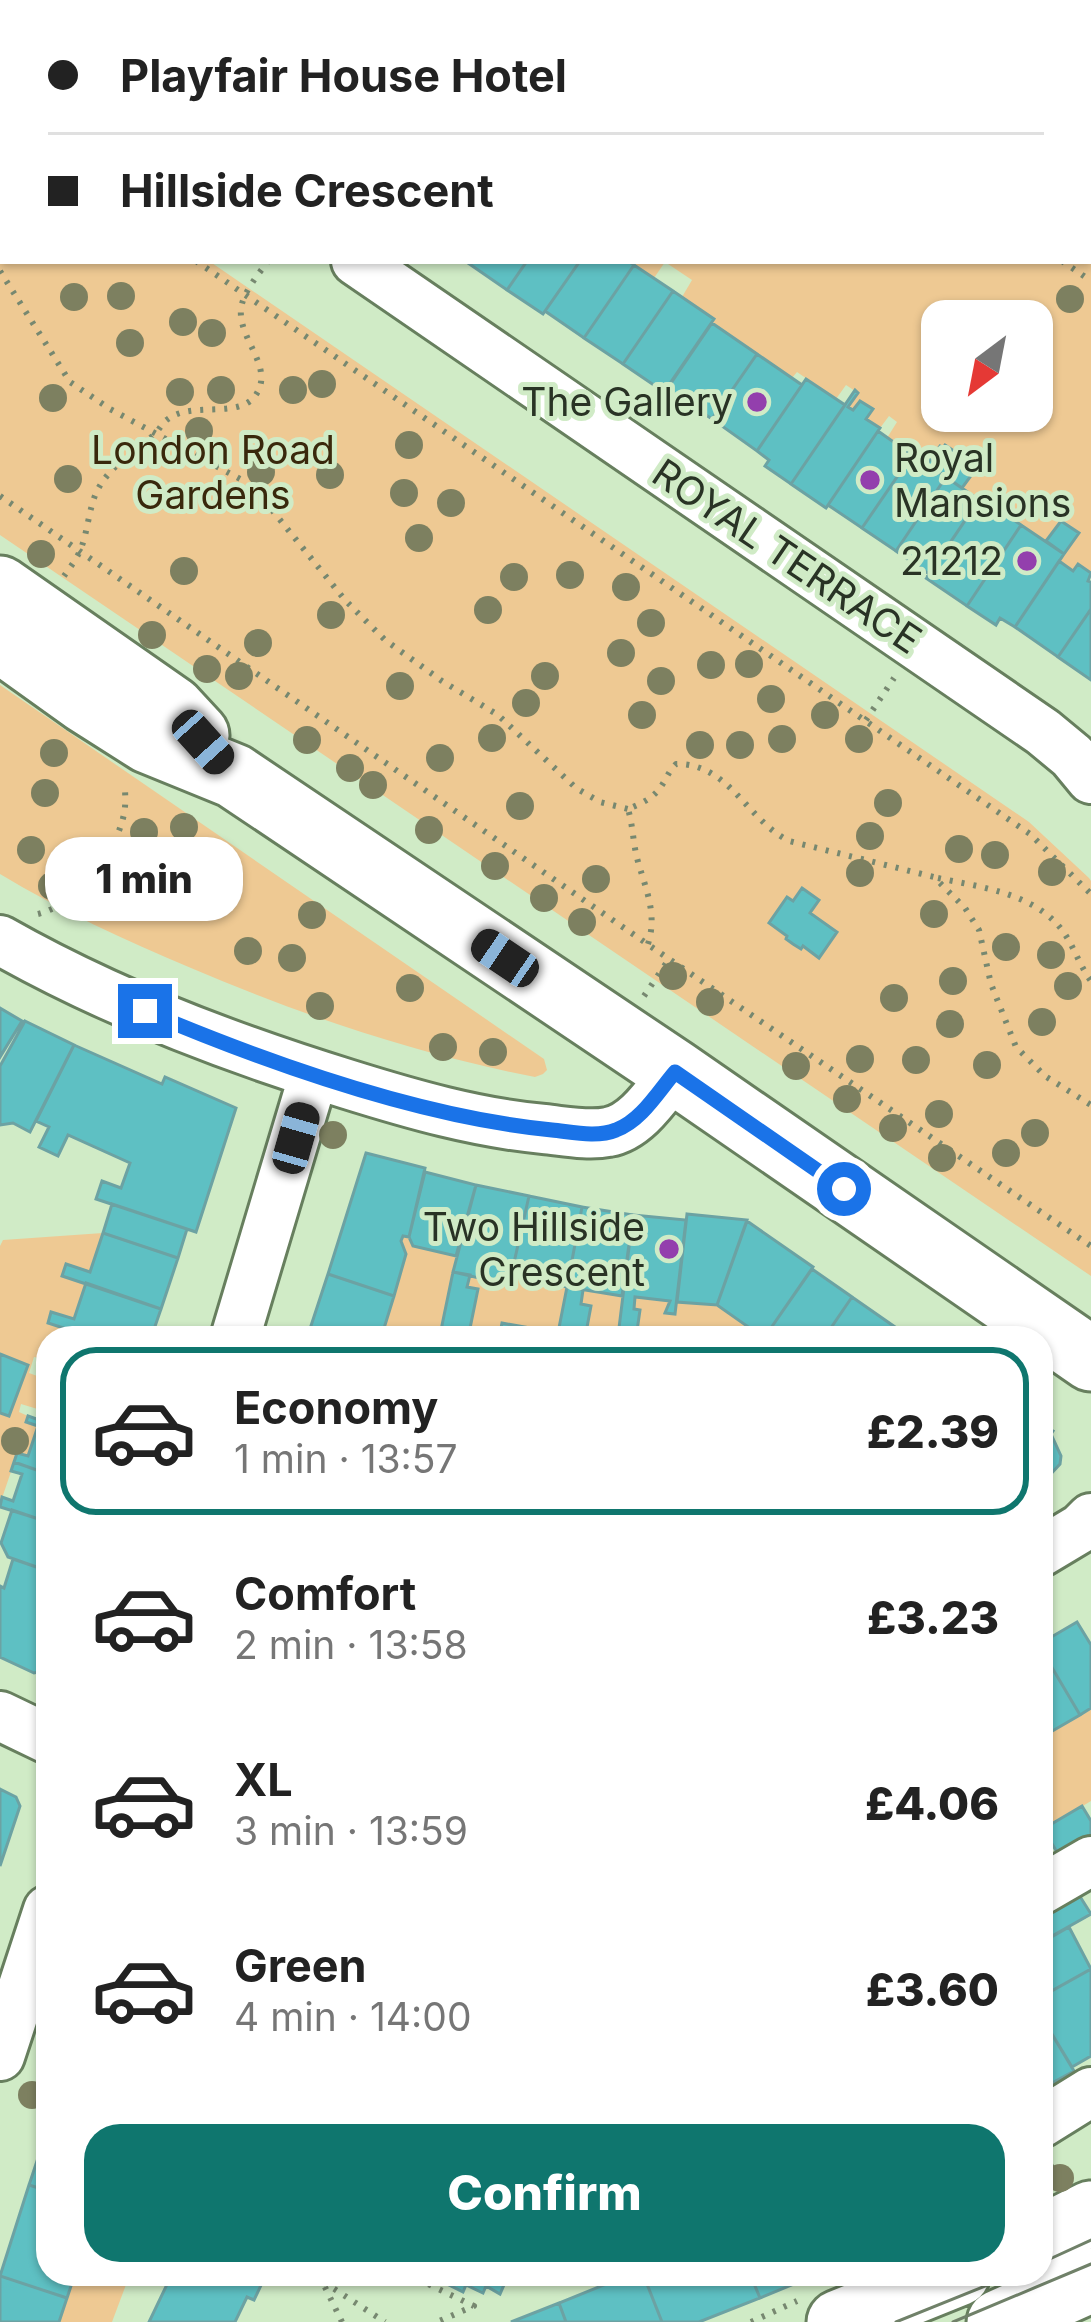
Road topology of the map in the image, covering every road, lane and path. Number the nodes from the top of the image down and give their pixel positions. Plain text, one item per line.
1 (200, 264) edge
2 (266, 264) edge
3 (360, 264) edge
4 (0, 271) edge
5 (245, 295) junction
6 (155, 433) junction
7 (0, 496) edge
8 (80, 551) junction
9 (13, 614) edge
10 (916, 645) junction
11 (866, 720) junction
12 (148, 741) junction
13 (234, 776) junction
14 (1091, 778) edge
15 (628, 809) junction
16 (934, 877) junction
17 (1091, 894) edge
18 (17, 927) edge
19 (648, 944) junction
20 (1091, 981) edge
21 (675, 1072) junction
22 (314, 1074) junction
23 (1091, 1105) edge
24 (1091, 1246) edge
25 (239, 1326) edge
26 (1043, 1326) edge
27 (1053, 1333) edge
28 (1091, 1359) edge
29 (1091, 1518) edge
30 (1053, 1545) edge
31 (0, 1716) edge
32 (36, 1733) edge
33 (1091, 1861) edge
34 (1053, 1883) edge
35 (36, 1946) edge
36 (0, 2056) edge
37 (1091, 2092) edge
38 (1053, 2116) edge
39 (1091, 2213) edge
40 (1053, 2231) edge
41 (1091, 2280) edge
42 (324, 2286) edge
43 (330, 2286) edge
44 (432, 2286) edge
45 (928, 2286) edge
46 (342, 2322) edge
47 (386, 2322) edge
48 (437, 2322) edge
49 (838, 2322) edge
50 (999, 2322) edge

1 - 5 path
2 - 5 path
3 - 10 street, ROYAL TERRACE
4 - 6 path
5 - 6 path
5 - 11 path
6 - 8 path
6 - 15 path
7 - 8 path
8 - 9 path
8 - 19 path
9 - 12 main road
9 - 13 main road
10 - 11 path
10 - 14 street, ROYAL TERRACE
11 - 17 path
12 - 13 main road
12 - 18 path
13 - 21 main road
15 - 16 path
15 - 19 path
16 - 20 path
16 - 23 path
18 - 22 street
19 - 24 path
21 - 22 street
21 - 26 main road
22 - 25 street
27 - 28 main road
29 - 30 street
31 - 32 street
33 - 34 street
35 - 36 street
37 - 38 street
39 - 40 main road
41 - 50 main road
42 - 46 path
43 - 47 path
44 - 48 path
45 - 49 main road

